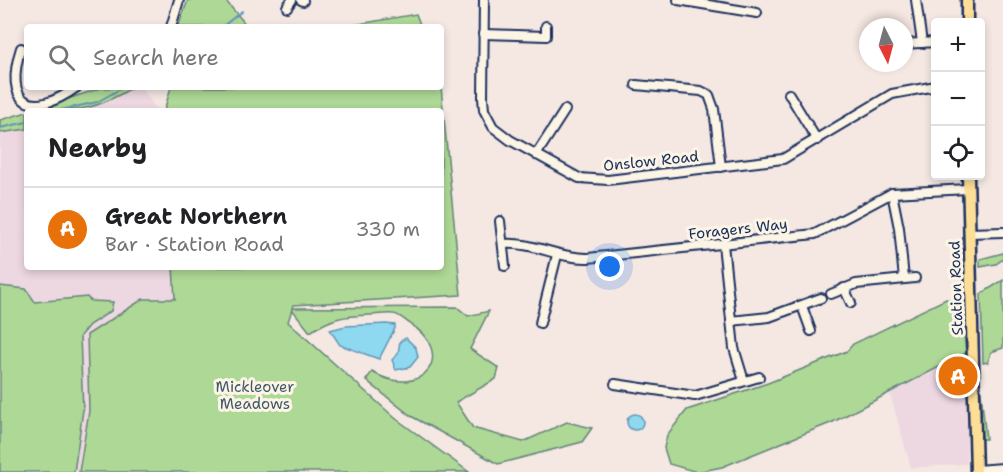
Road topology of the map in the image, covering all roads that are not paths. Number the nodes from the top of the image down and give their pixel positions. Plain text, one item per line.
1 (179, 0) edge
2 (484, 0) edge
3 (678, 0) edge
4 (916, 0) edge
5 (967, 0) edge
6 (757, 13) dead end
7 (967, 18) edge
8 (172, 24) edge
9 (546, 26) dead end
10 (483, 34) junction
11 (931, 42) edge
12 (922, 43) junction
13 (913, 44) edge
14 (21, 48) dead end
15 (636, 85) dead end
16 (931, 87) edge
17 (71, 90) edge
18 (789, 94) dead end
19 (564, 116) dead end
20 (817, 140) junction
21 (536, 155) junction
22 (721, 167) junction
23 (968, 180) edge
24 (968, 189) junction
25 (892, 193) junction
26 (500, 221) dead end
27 (1003, 232) edge
28 (969, 233) junction
29 (503, 244) junction
30 (723, 244) junction
31 (557, 255) junction
32 (505, 266) dead end
33 (915, 278) dead end
34 (904, 279) junction
35 (844, 288) junction
36 (831, 294) dead end
37 (821, 298) dead end
38 (851, 303) dead end
39 (802, 306) junction
40 (731, 321) junction
41 (540, 324) dead end
42 (811, 331) dead end
43 (759, 376) dead end
44 (744, 381) junction
45 (615, 384) dead end
46 (1003, 468) edge
47 (976, 471) edge

1 - 8 street
2 - 10 street, Onslow Road
3 - 6 street
4 - 12 street
5 - 7 main road
9 - 10 street
10 - 21 street, Onslow Road
11 - 12 street
12 - 13 street
14 - 17 street
15 - 22 street
16 - 20 street, Onslow Road
18 - 20 street
19 - 21 street
20 - 22 street, Onslow Road
21 - 22 street, Onslow Road
23 - 24 main road, Station Road
24 - 25 street, Foragers Way
24 - 28 main road, Station Road
25 - 30 street, Foragers Way
25 - 34 street
26 - 29 street
27 - 28 street
28 - 47 main road, Station Road
29 - 31 street, Foragers Way
29 - 32 street
30 - 31 street, Foragers Way
30 - 40 street
31 - 41 street
33 - 34 street
34 - 35 street
35 - 36 street
35 - 38 street
37 - 39 street
39 - 40 street
39 - 42 street
40 - 44 street
43 - 44 street
44 - 45 street
46 - 47 street

